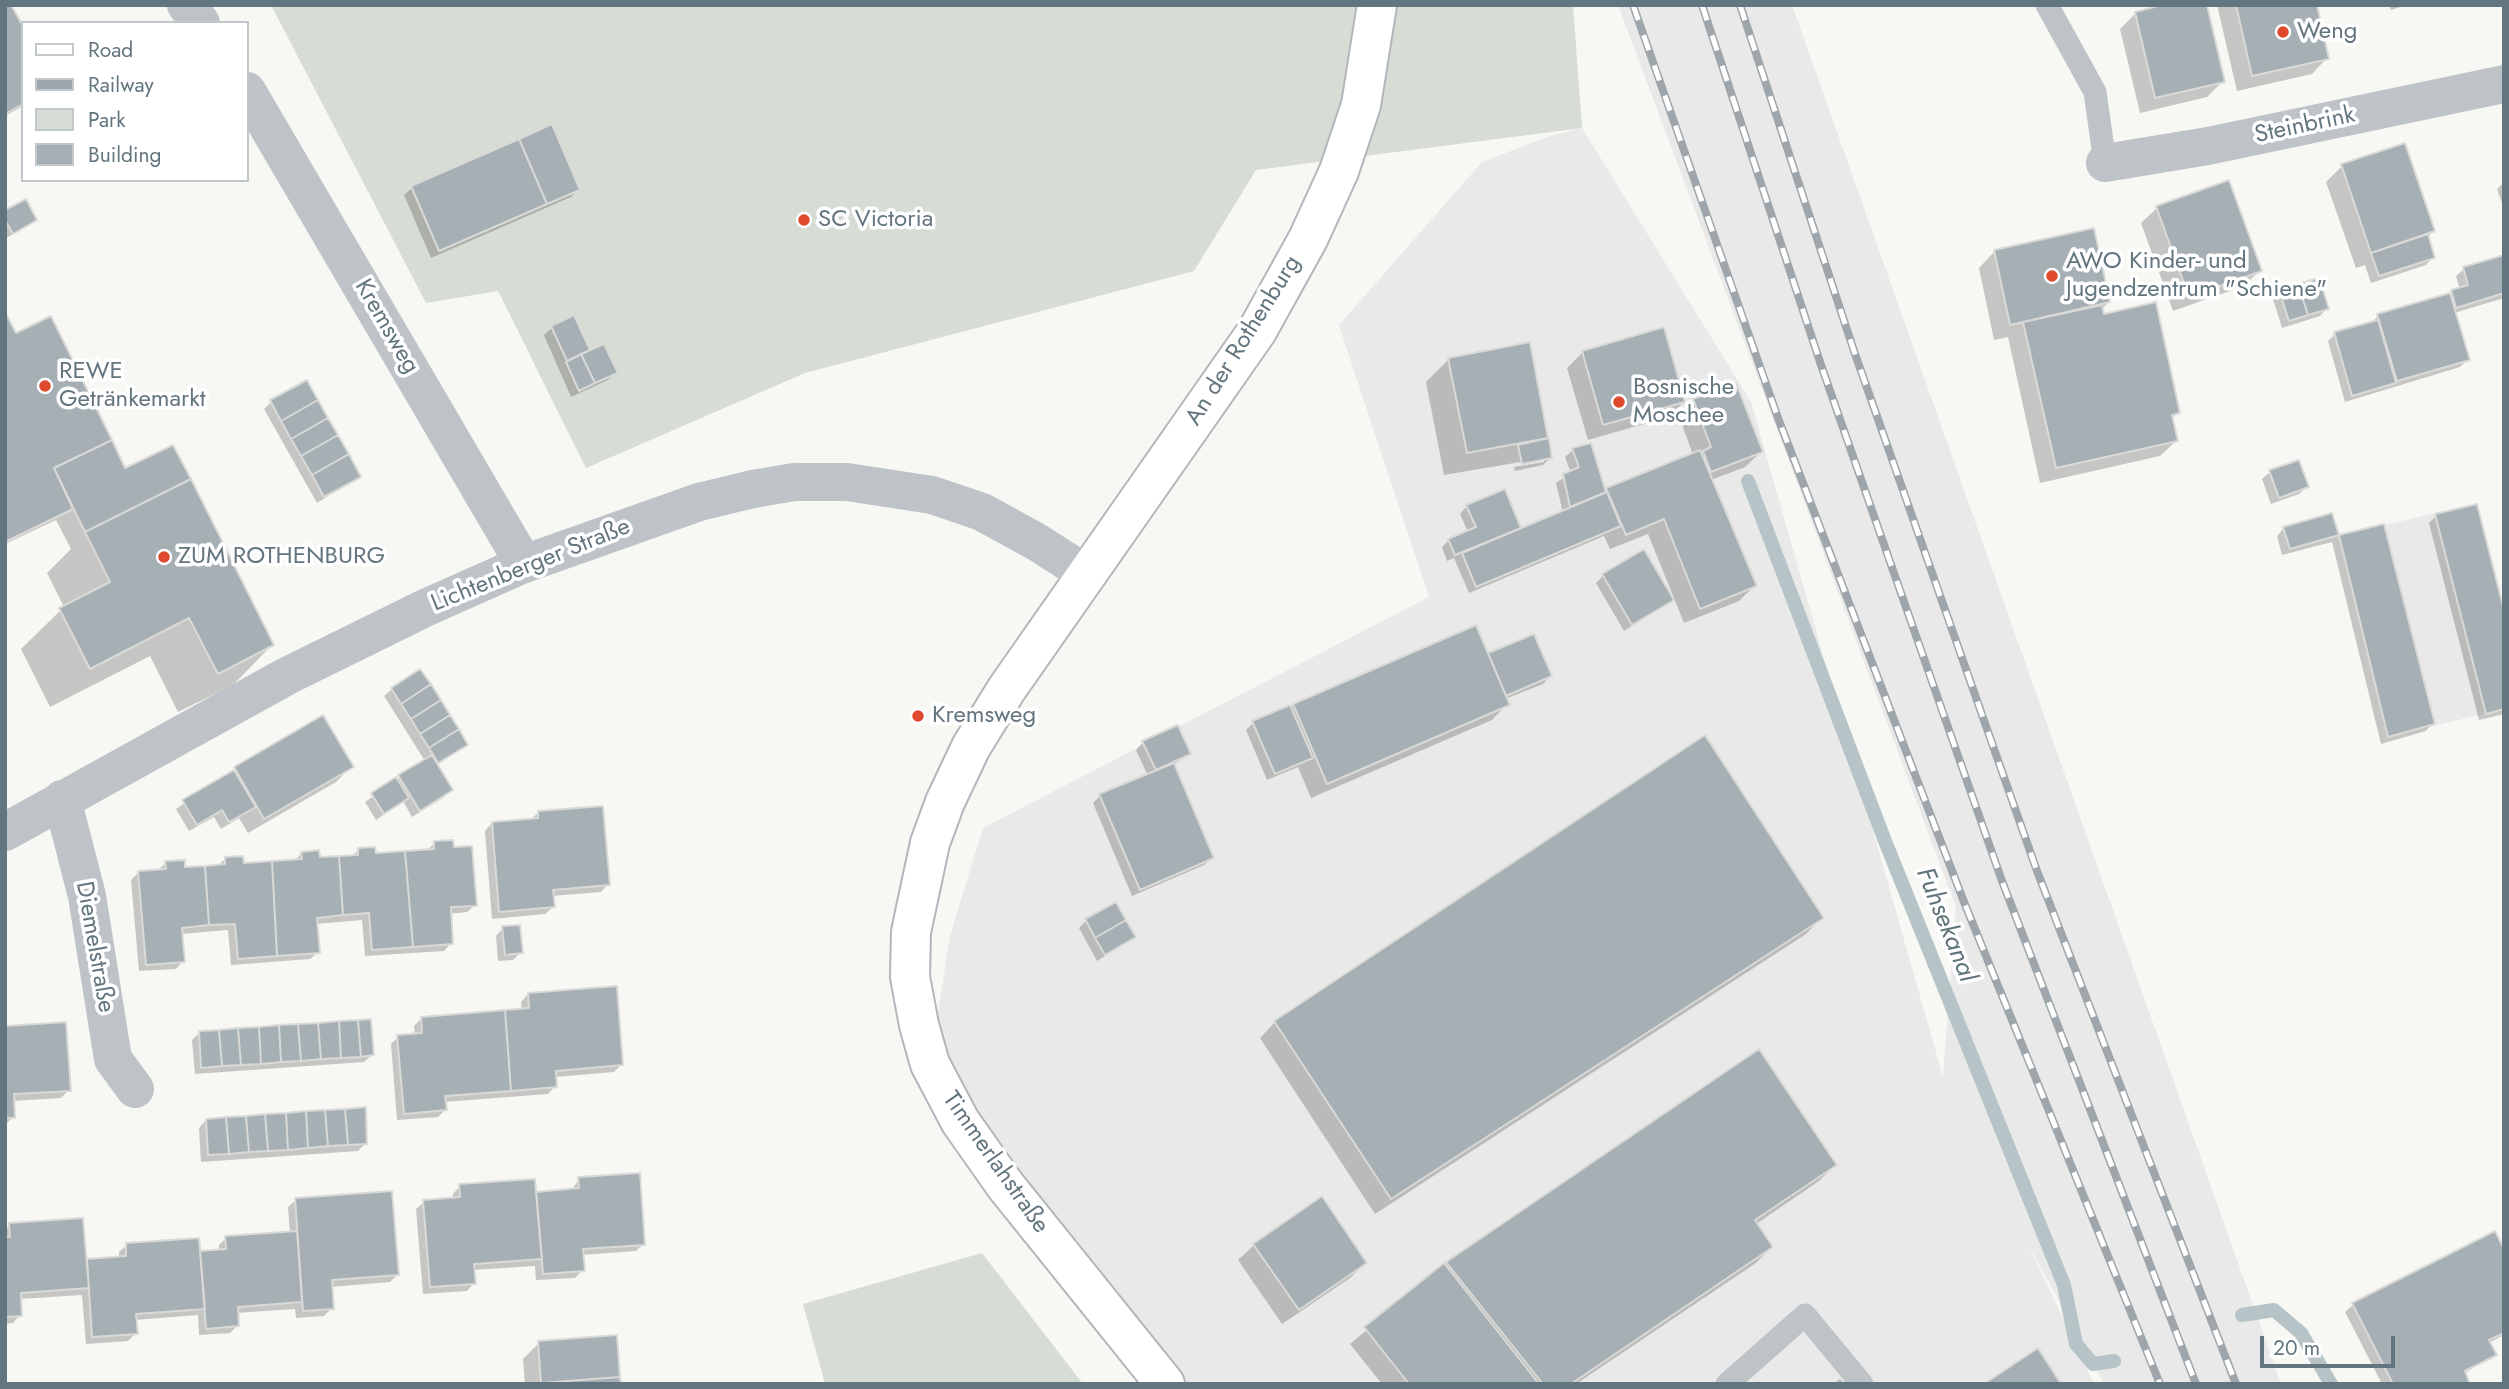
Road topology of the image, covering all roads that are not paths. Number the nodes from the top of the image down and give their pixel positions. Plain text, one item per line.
1 (186, 5) edge
2 (1377, 5) edge
3 (2047, 5) edge
4 (199, 21) edge
5 (2504, 84) edge
6 (248, 93) edge
7 (2105, 163) joint
8 (524, 564) junction
9 (1087, 574) junction
10 (62, 799) junction
11 (5, 832) edge
12 (135, 1089) dead end
13 (1165, 1384) edge
14 (1727, 1384) edge
15 (1862, 1384) edge

1 - 4 street
2 - 9 main road, An der Rothenburg
3 - 7 lane
5 - 7 street, Steinbrink
6 - 8 street, Kremsweg
8 - 9 street, Lichtenberger Straße
8 - 10 street, Lichtenberger Straße
9 - 13 main road, Timmerlahstraße
10 - 11 street, Lichtenberger Straße
10 - 12 street, Diemelstraße
14 - 15 lane

